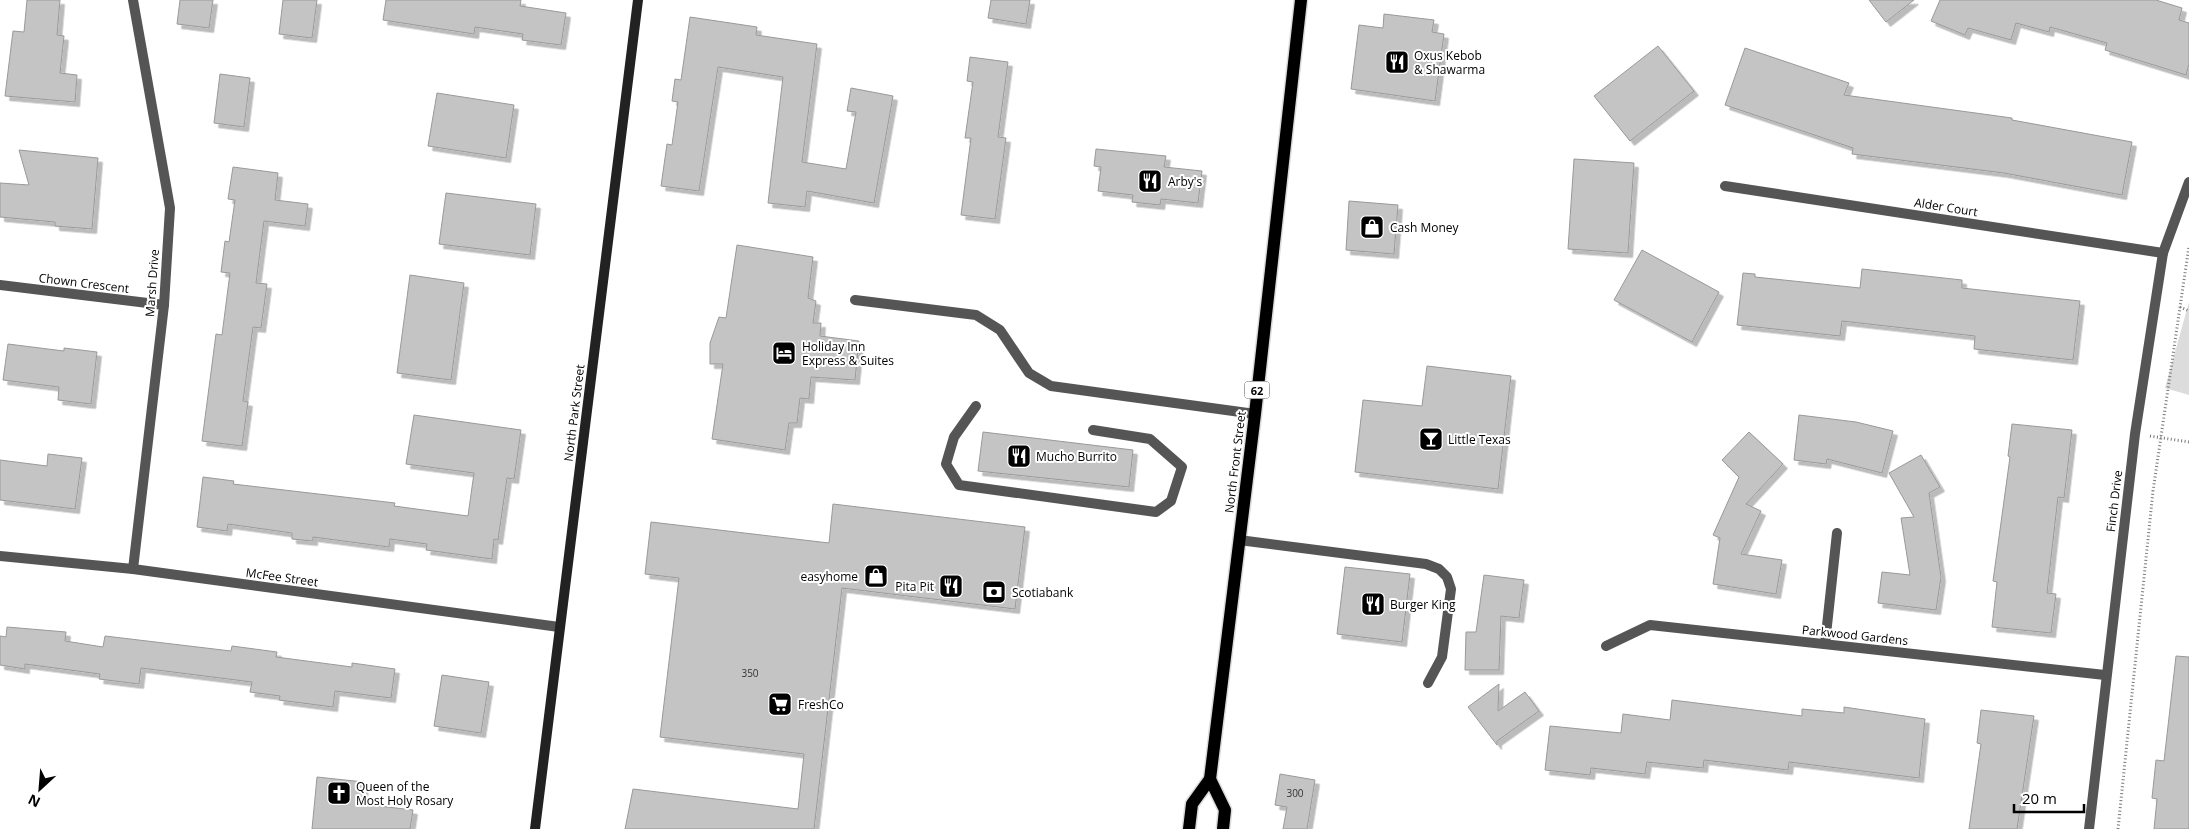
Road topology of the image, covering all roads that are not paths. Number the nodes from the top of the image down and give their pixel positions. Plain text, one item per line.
1 (132, 0) edge
2 (638, 0) edge
3 (1301, 0) edge
4 (2189, 182) edge
5 (1725, 186) dead end
6 (2163, 253) junction
7 (0, 285) edge
8 (855, 300) dead end
9 (164, 306) junction
10 (976, 406) dead end
11 (1255, 414) junction
12 (1093, 430) dead end
13 (1837, 533) dead end
14 (1239, 540) junction
15 (0, 556) edge
16 (133, 569) junction
17 (559, 627) junction
18 (1825, 644) junction
19 (1606, 646) dead end
20 (2105, 675) junction
21 (1428, 682) dead end
22 (1210, 779) junction
23 (535, 829) edge
24 (1189, 829) edge
25 (1223, 829) edge
26 (2089, 829) edge

1 - 9 street, Marsh Drive
2 - 17 street, North Park Street
3 - 11 main road, North Front Street / 62
4 - 6 street, Finch Drive
5 - 6 street, Alder Court
6 - 20 street, Finch Drive
7 - 9 street, Chown Crescent
8 - 11 street
9 - 16 street, Marsh Drive
10 - 12 street
11 - 14 main road, North Front Street / 62
13 - 18 street
14 - 21 street
14 - 22 main road, North Front Street / 62
15 - 16 street, McFee Street
16 - 17 street, McFee Street
17 - 23 street, North Park Street
18 - 19 street, Parkwood Gardens
18 - 20 street, Parkwood Gardens
20 - 26 street, Finch Drive
22 - 24 main road, North Front Street / 62
22 - 25 main road

